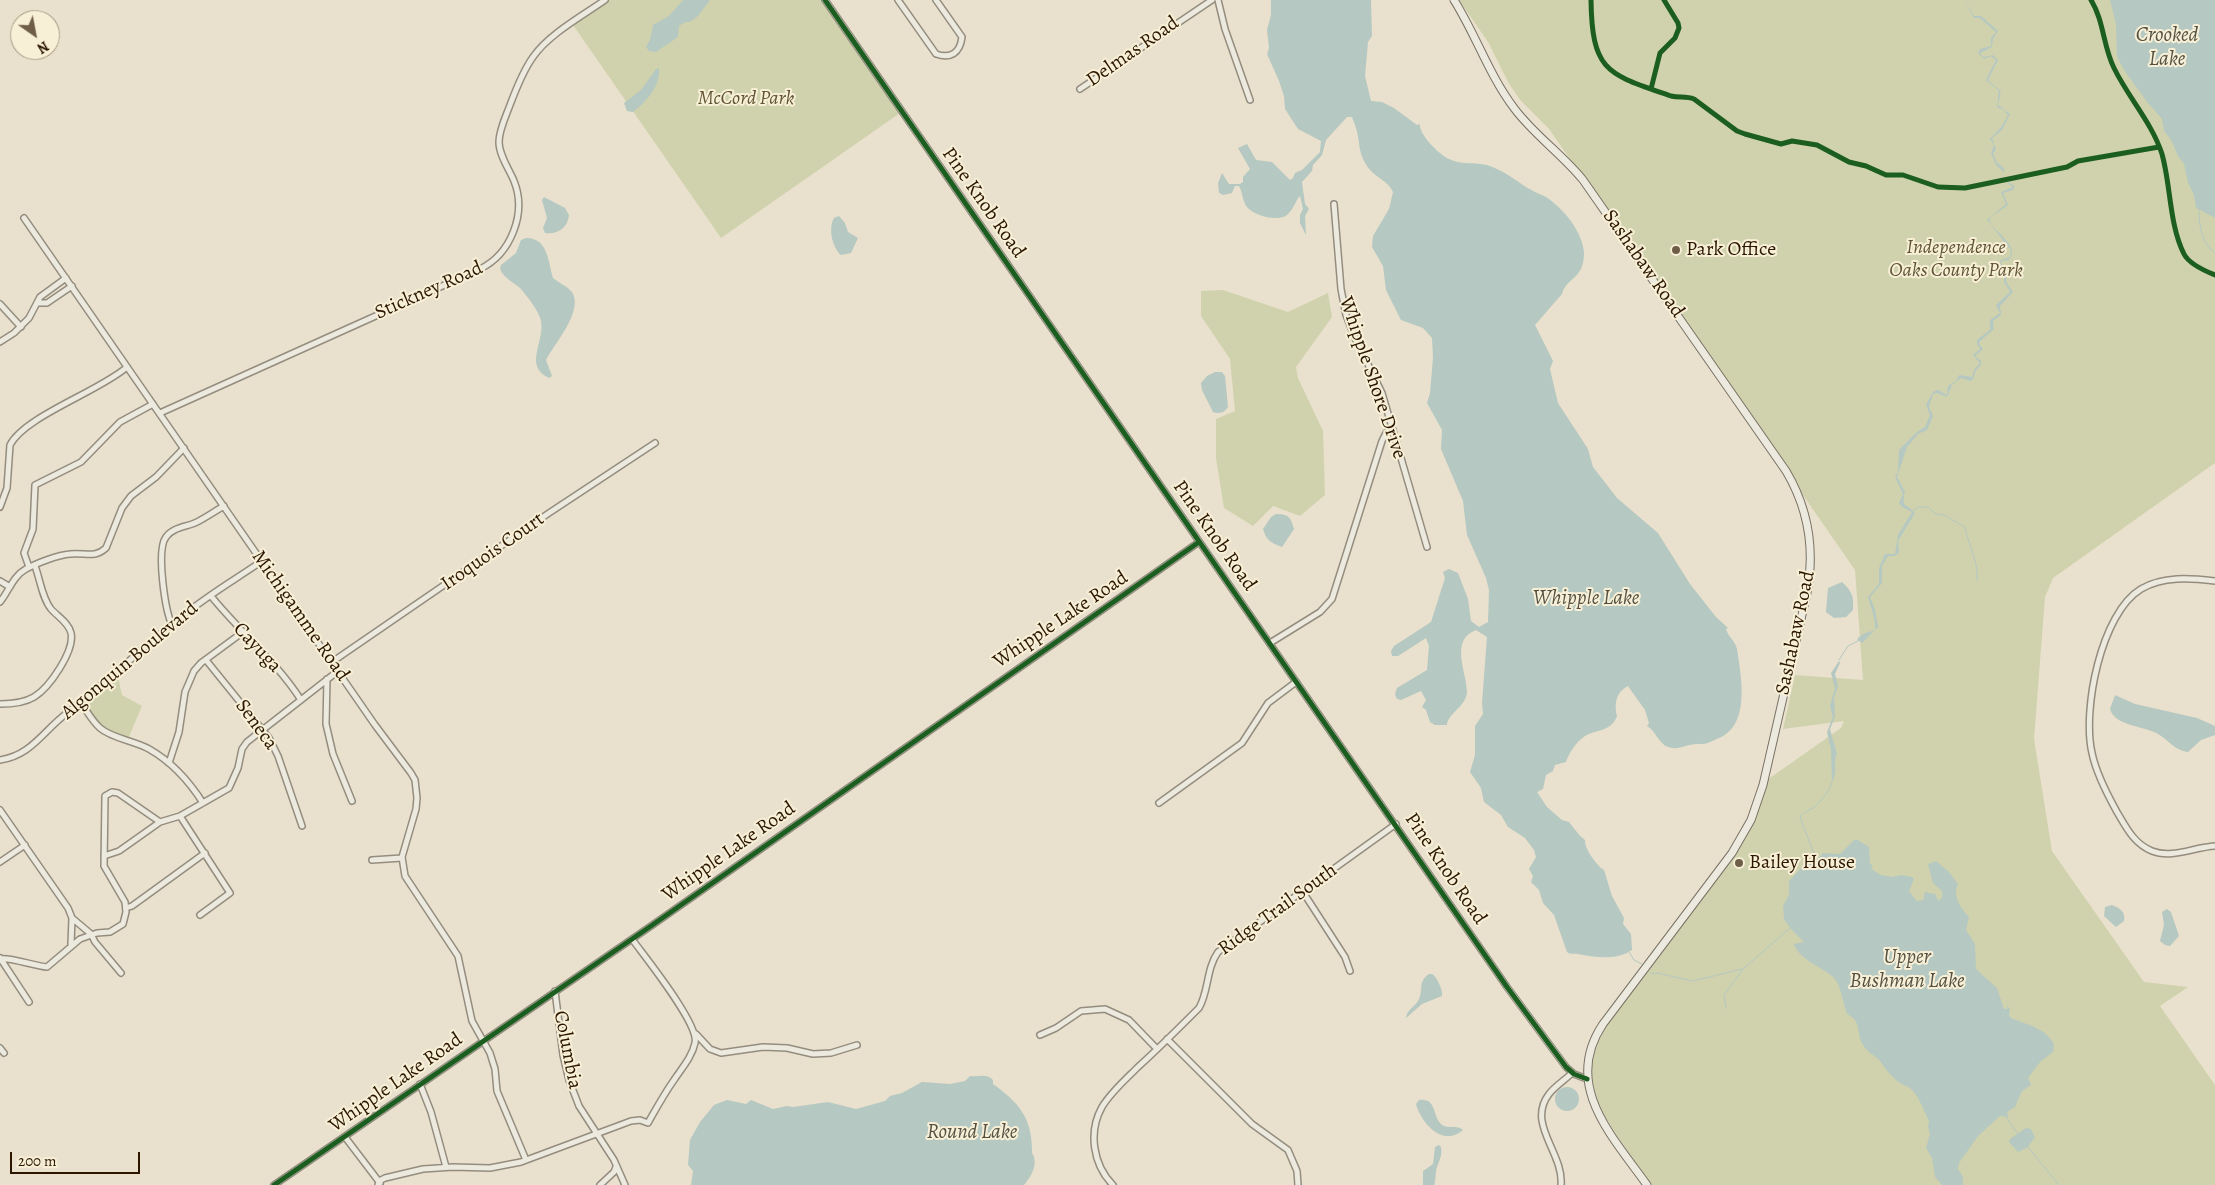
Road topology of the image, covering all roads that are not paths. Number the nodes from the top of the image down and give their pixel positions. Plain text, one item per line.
1 (605, 0) edge
2 (825, 0) edge
3 (898, 0) edge
4 (936, 0) edge
5 (1212, 0) edge
6 (1218, 0) edge
7 (1454, 0) edge
8 (1080, 89) dead end
9 (1250, 100) dead end
10 (1334, 204) dead end
11 (24, 218) dead end
12 (66, 278) junction
13 (72, 286) junction
14 (38, 303) junction
15 (0, 304) edge
16 (21, 327) junction
17 (0, 342) edge
18 (127, 367) junction
19 (153, 404) junction
20 (160, 413) junction
21 (1391, 428) junction
22 (655, 443) dead end
23 (184, 448) junction
24 (224, 506) junction
25 (0, 508) edge
26 (1199, 542) junction
27 (1427, 547) dead end
28 (262, 561) junction
29 (32, 567) junction
30 (0, 580) edge
31 (2215, 581) edge
32 (10, 587) junction
33 (211, 596) junction
34 (0, 602) edge
35 (172, 625) junction
36 (243, 632) junction
37 (1270, 643) junction
38 (206, 660) junction
39 (332, 662) junction
40 (338, 671) junction
41 (328, 679) junction
42 (1296, 682) junction
43 (301, 700) junction
44 (81, 703) junction
45 (0, 704) edge
46 (263, 730) junction
47 (0, 760) edge
48 (169, 763) junction
49 (352, 801) dead end
50 (203, 803) junction
51 (1159, 803) dead end
52 (0, 810) edge
53 (180, 816) junction
54 (160, 822) junction
55 (1396, 824) junction
56 (302, 826) dead end
57 (25, 845) junction
58 (2215, 846) edge
59 (205, 853) junction
60 (104, 856) junction
61 (402, 858) junction
62 (372, 860) dead end
63 (0, 862) edge
64 (1302, 892) junction
65 (126, 908) junction
66 (200, 915) dead end
67 (72, 918) junction
68 (91, 934) junction
69 (632, 939) junction
70 (71, 944) junction
71 (1, 959) edge
72 (1350, 970) dead end
73 (121, 973) dead end
74 (555, 992) junction
75 (29, 1002) dead end
76 (696, 1034) junction
77 (1040, 1035) dead end
78 (1167, 1039) junction
79 (481, 1041) junction
80 (857, 1045) dead end
81 (0, 1048) edge
82 (1157, 1049) junction
83 (4, 1053) dead end
84 (1572, 1073) junction
85 (1587, 1079) junction
86 (420, 1084) junction
87 (597, 1133) junction
88 (345, 1137) junction
89 (526, 1160) junction
90 (616, 1166) junction
91 (446, 1167) junction
92 (379, 1184) edge
93 (274, 1185) edge
94 (600, 1185) edge
95 (625, 1185) edge
96 (1113, 1185) edge
97 (1298, 1185) edge
98 (1561, 1185) edge
99 (1647, 1185) edge

1 - 20 street, Stickney Road
2 - 26 street, Pine Knob Road
3 - 4 street
5 - 8 street, Delmas Road
6 - 9 street
7 - 85 main road, Sashabaw Road
10 - 21 street, Whipple Shore Drive
11 - 12 street, Michigamme Road
12 - 13 street, Michigamme Road
12 - 14 street
13 - 14 street
13 - 18 street, Michigamme Road
14 - 16 street
15 - 16 street
16 - 17 street
18 - 19 street, Michigamme Road
18 - 25 street
19 - 20 street, Michigamme Road
19 - 29 street
20 - 23 street, Michigamme Road
21 - 27 street, Whipple Shore Drive
21 - 37 street
22 - 39 street, Iroquois Court
23 - 24 street, Michigamme Road
23 - 29 street
24 - 28 street, Michigamme Road
24 - 35 street
26 - 37 street, Pine Knob Road
26 - 69 street, Whipple Lake Road
28 - 33 street, Algonquin Boulevard
28 - 39 street, Michigamme Road
29 - 32 street
29 - 45 street
30 - 32 street
31 - 58 street
32 - 34 street
33 - 35 street, Algonquin Boulevard
33 - 36 street, Cayuga
35 - 44 street, Algonquin Boulevard
36 - 38 street
36 - 43 street, Cayuga
37 - 42 street, Pine Knob Road
38 - 46 street, Seneca
38 - 48 street
39 - 40 street, Michigamme Road
40 - 41 street
40 - 61 street, Michigamme Road
41 - 43 street
41 - 49 street
42 - 51 street
42 - 55 street, Pine Knob Road
43 - 46 street
44 - 47 street, Algonquin Boulevard
44 - 48 street
46 - 50 street
46 - 56 street, Seneca
48 - 50 street
50 - 53 street
52 - 57 street
53 - 54 street
53 - 59 street
54 - 60 street
54 - 60 street
55 - 64 street, Ridge Trail South
55 - 84 street, Pine Knob Road
57 - 63 street
57 - 67 street
59 - 65 street
59 - 66 street
60 - 65 street
61 - 62 street
61 - 79 street
64 - 72 street
64 - 78 street, Ridge Trail South
65 - 68 street
67 - 68 street
67 - 70 street
68 - 70 street
68 - 73 street
69 - 74 street, Whipple Lake Road
69 - 76 street
70 - 71 street
71 - 75 street
74 - 79 street, Whipple Lake Road
74 - 87 street, Columbia
76 - 80 street
76 - 87 street
77 - 82 street
78 - 82 street, Ridge Trail South
78 - 97 street
79 - 86 street, Whipple Lake Road
79 - 89 street
81 - 83 street
82 - 96 street, Ridge Trail South
84 - 85 street
84 - 98 street
85 - 99 main road, Sashabaw Road
86 - 88 street, Whipple Lake Road
86 - 91 street
87 - 89 street
87 - 90 street, Columbia
88 - 92 street
88 - 93 street, Whipple Lake Road
89 - 91 street
90 - 94 street
90 - 95 street, Columbia
91 - 92 street

